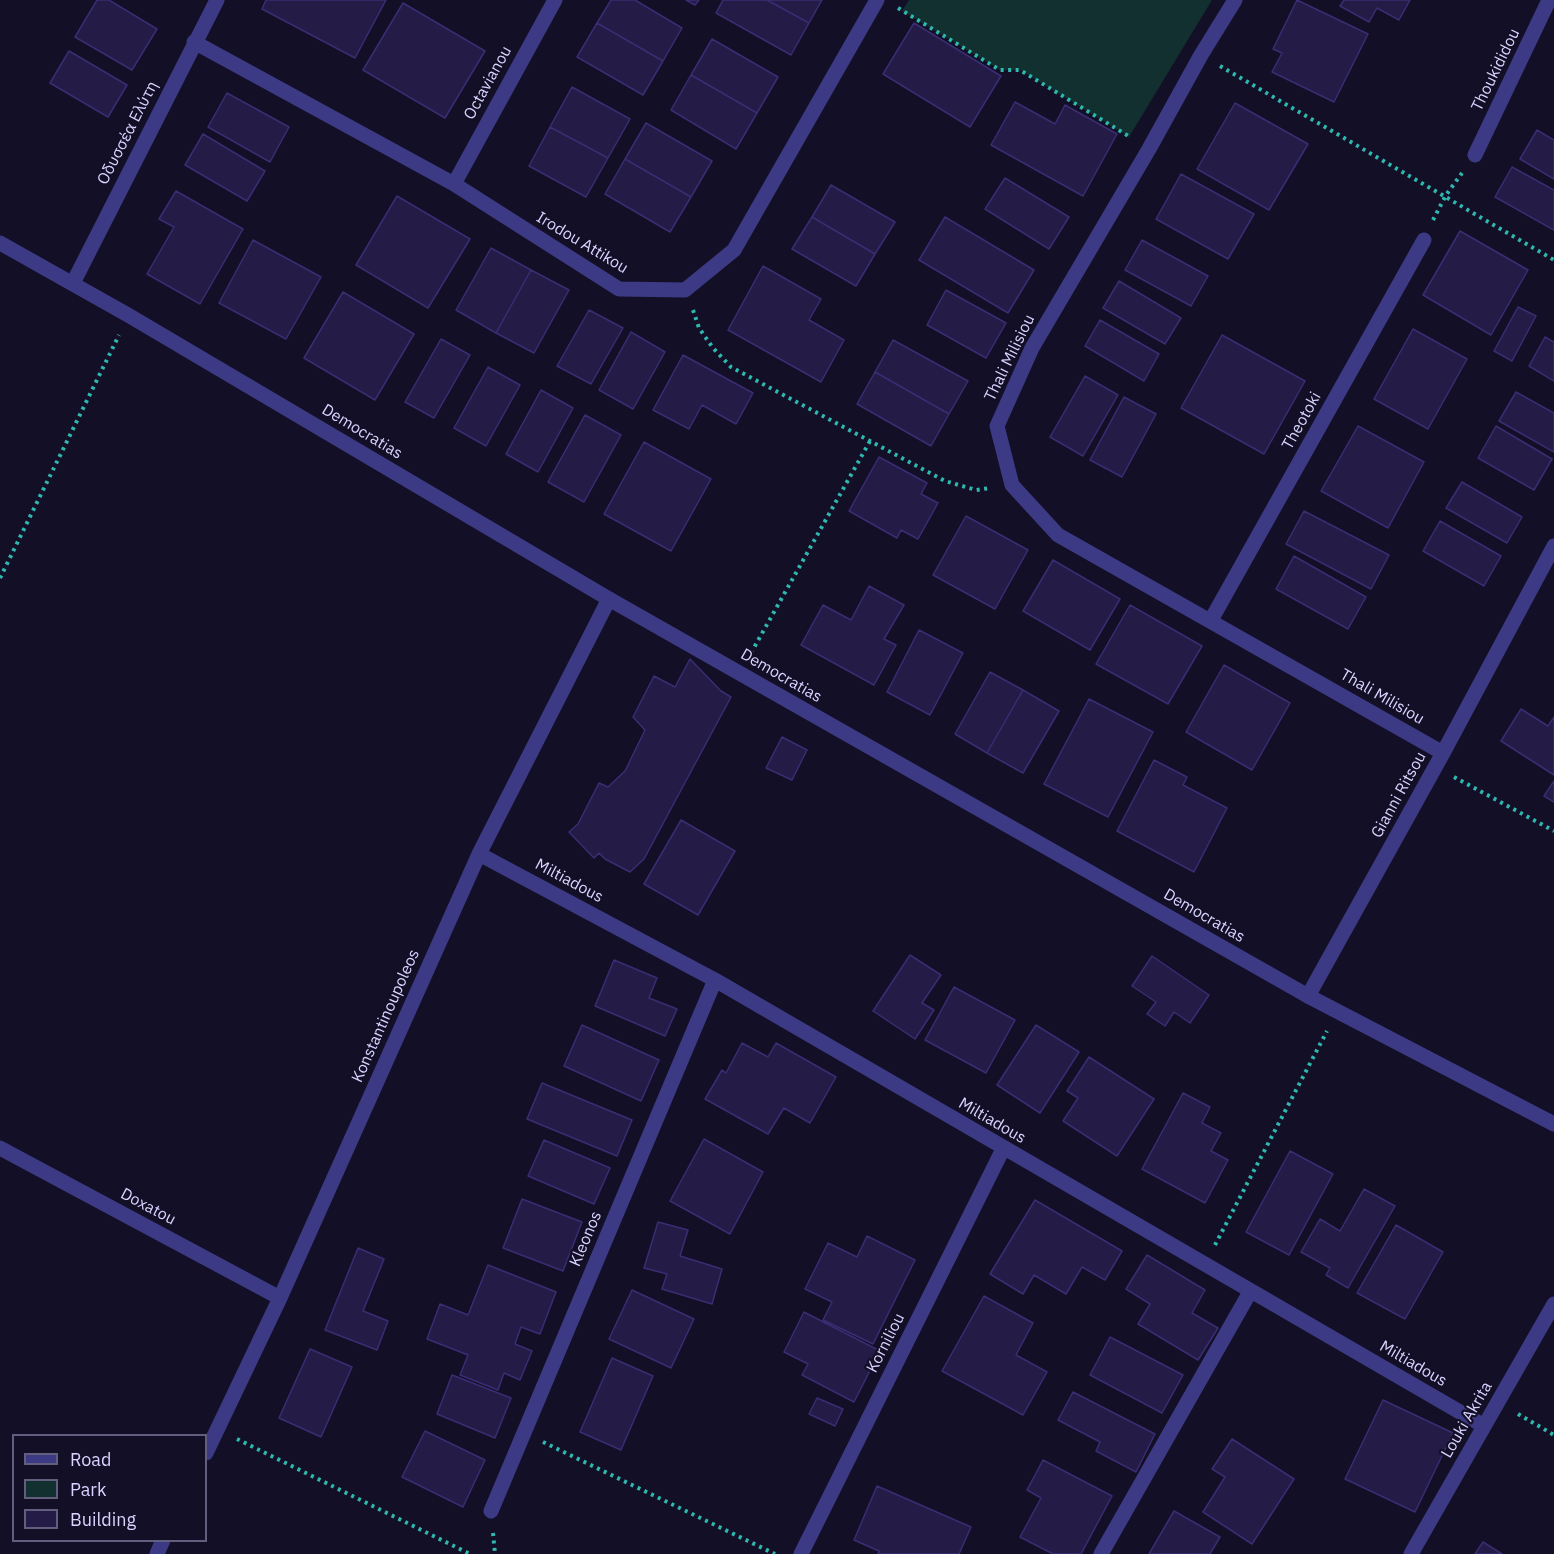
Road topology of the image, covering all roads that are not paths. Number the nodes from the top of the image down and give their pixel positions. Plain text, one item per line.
1 (217, 0) edge
2 (555, 0) edge
3 (878, 0) edge
4 (1235, 0) edge
5 (1549, 0) edge
6 (194, 42) junction
7 (1474, 155) road end
8 (454, 184) junction
9 (1424, 240) road end
10 (0, 243) edge
11 (73, 284) junction
12 (1554, 546) edge
13 (609, 599) junction
14 (1211, 620) junction
15 (1439, 760) junction
16 (479, 854) junction
17 (715, 980) junction
18 (1308, 996) junction
19 (1554, 1124) edge
20 (0, 1148) edge
21 (1004, 1149) junction
22 (1250, 1292) junction
23 (280, 1298) junction
24 (1554, 1304) edge
25 (1484, 1426) junction
26 (207, 1451) edge
27 (490, 1511) dead end
28 (801, 1554) edge
29 (1101, 1554) edge
30 (1411, 1554) edge

1 - 6 street, Οδυσσέα Ελύτη
2 - 8 street, Octavianou
3 - 8 street, Irodou Attikou
4 - 14 street, Thali Milisiou
5 - 7 street, Thoukididou
6 - 8 street, Irodou Attikou
6 - 11 street, Οδυσσέα Ελύτη
9 - 14 street, Theotoki
10 - 11 street, Democratias
11 - 13 street, Democratias
12 - 15 street, Gianni Ritsou
13 - 16 street, Konstantinoupoleos
13 - 18 street, Democratias
14 - 15 street, Thali Milisiou
15 - 18 street, Gianni Ritsou
16 - 17 street, Miltiadous
16 - 23 street, Konstantinoupoleos
17 - 21 street, Miltiadous
17 - 27 street, Kleonos
18 - 19 street, Democratias
20 - 23 street, Doxatou
21 - 22 street, Miltiadous
21 - 28 street, Korniliou
22 - 25 street, Miltiadous
22 - 29 street
23 - 26 street, Konstantinoupoleos
24 - 25 street, Louki Akrita
25 - 30 street, Louki Akrita

